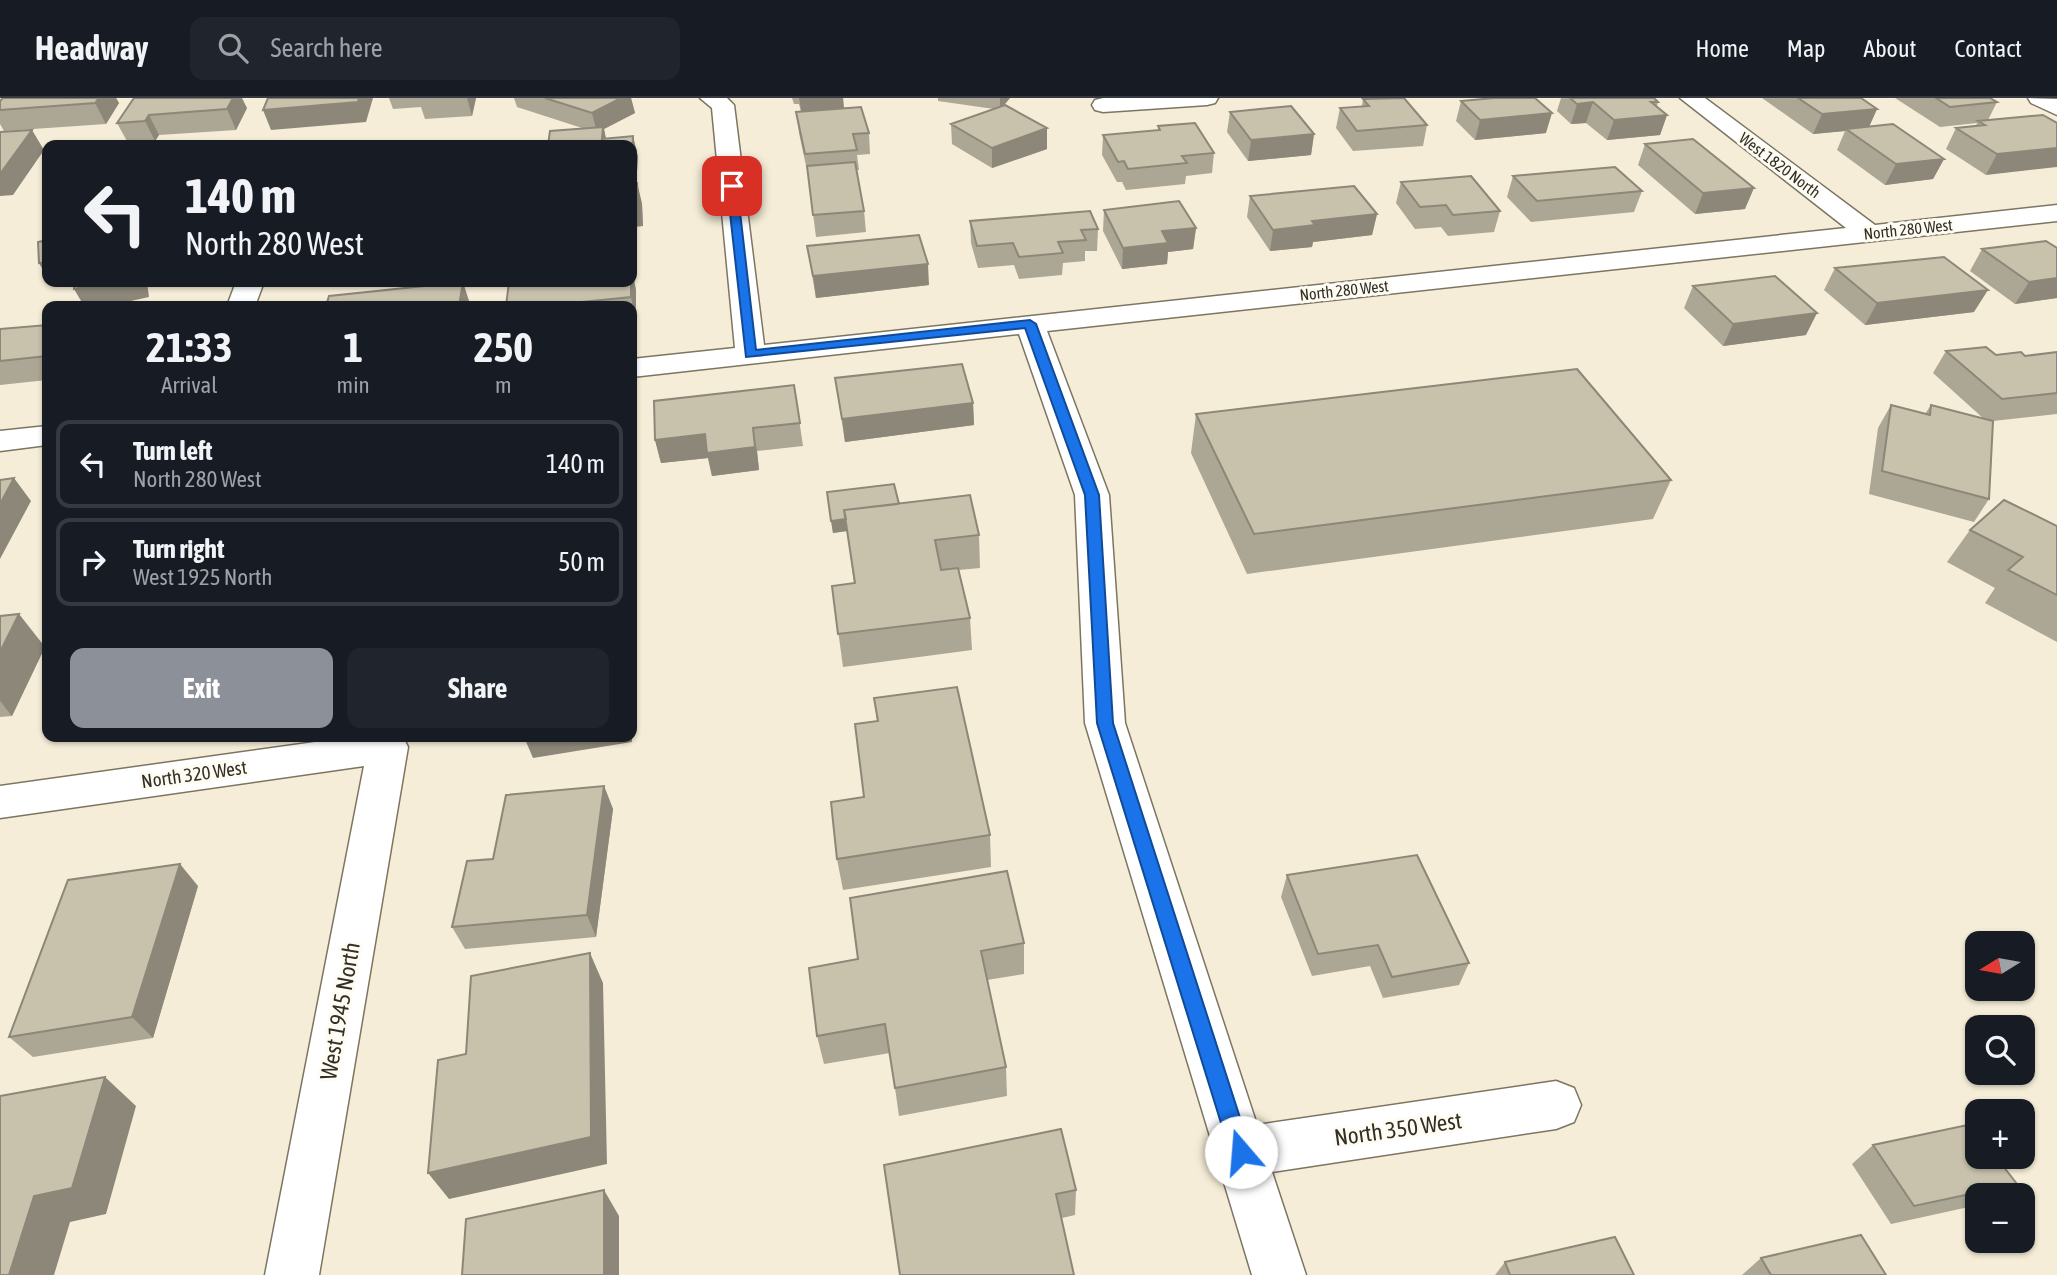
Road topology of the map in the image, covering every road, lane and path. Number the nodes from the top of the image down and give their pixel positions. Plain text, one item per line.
1 (711, 98) edge
2 (1207, 98) edge
3 (1691, 98) edge
4 (2039, 98) edge
5 (1103, 105) dead end
6 (2057, 108) edge
7 (2057, 213) edge
8 (1869, 233) junction
9 (1030, 324) junction
10 (750, 354) junction
11 (637, 367) edge
12 (42, 437) edge
13 (0, 441) edge
14 (388, 747) joint
15 (0, 802) edge
16 (1556, 1105) dead end
17 (1241, 1152) junction
18 (292, 1275) edge
19 (1279, 1275) edge

1 - 10 street
2 - 5 street
3 - 8 street, West 1820 North
4 - 6 street
7 - 8 street, North 280 West
8 - 9 street, North 280 West
9 - 10 street, North 280 West
9 - 17 street
10 - 11 street, North 280 West
12 - 13 street
14 - 15 street, North 320 West
14 - 18 street, West 1945 North
16 - 17 street, North 350 West
17 - 19 street

